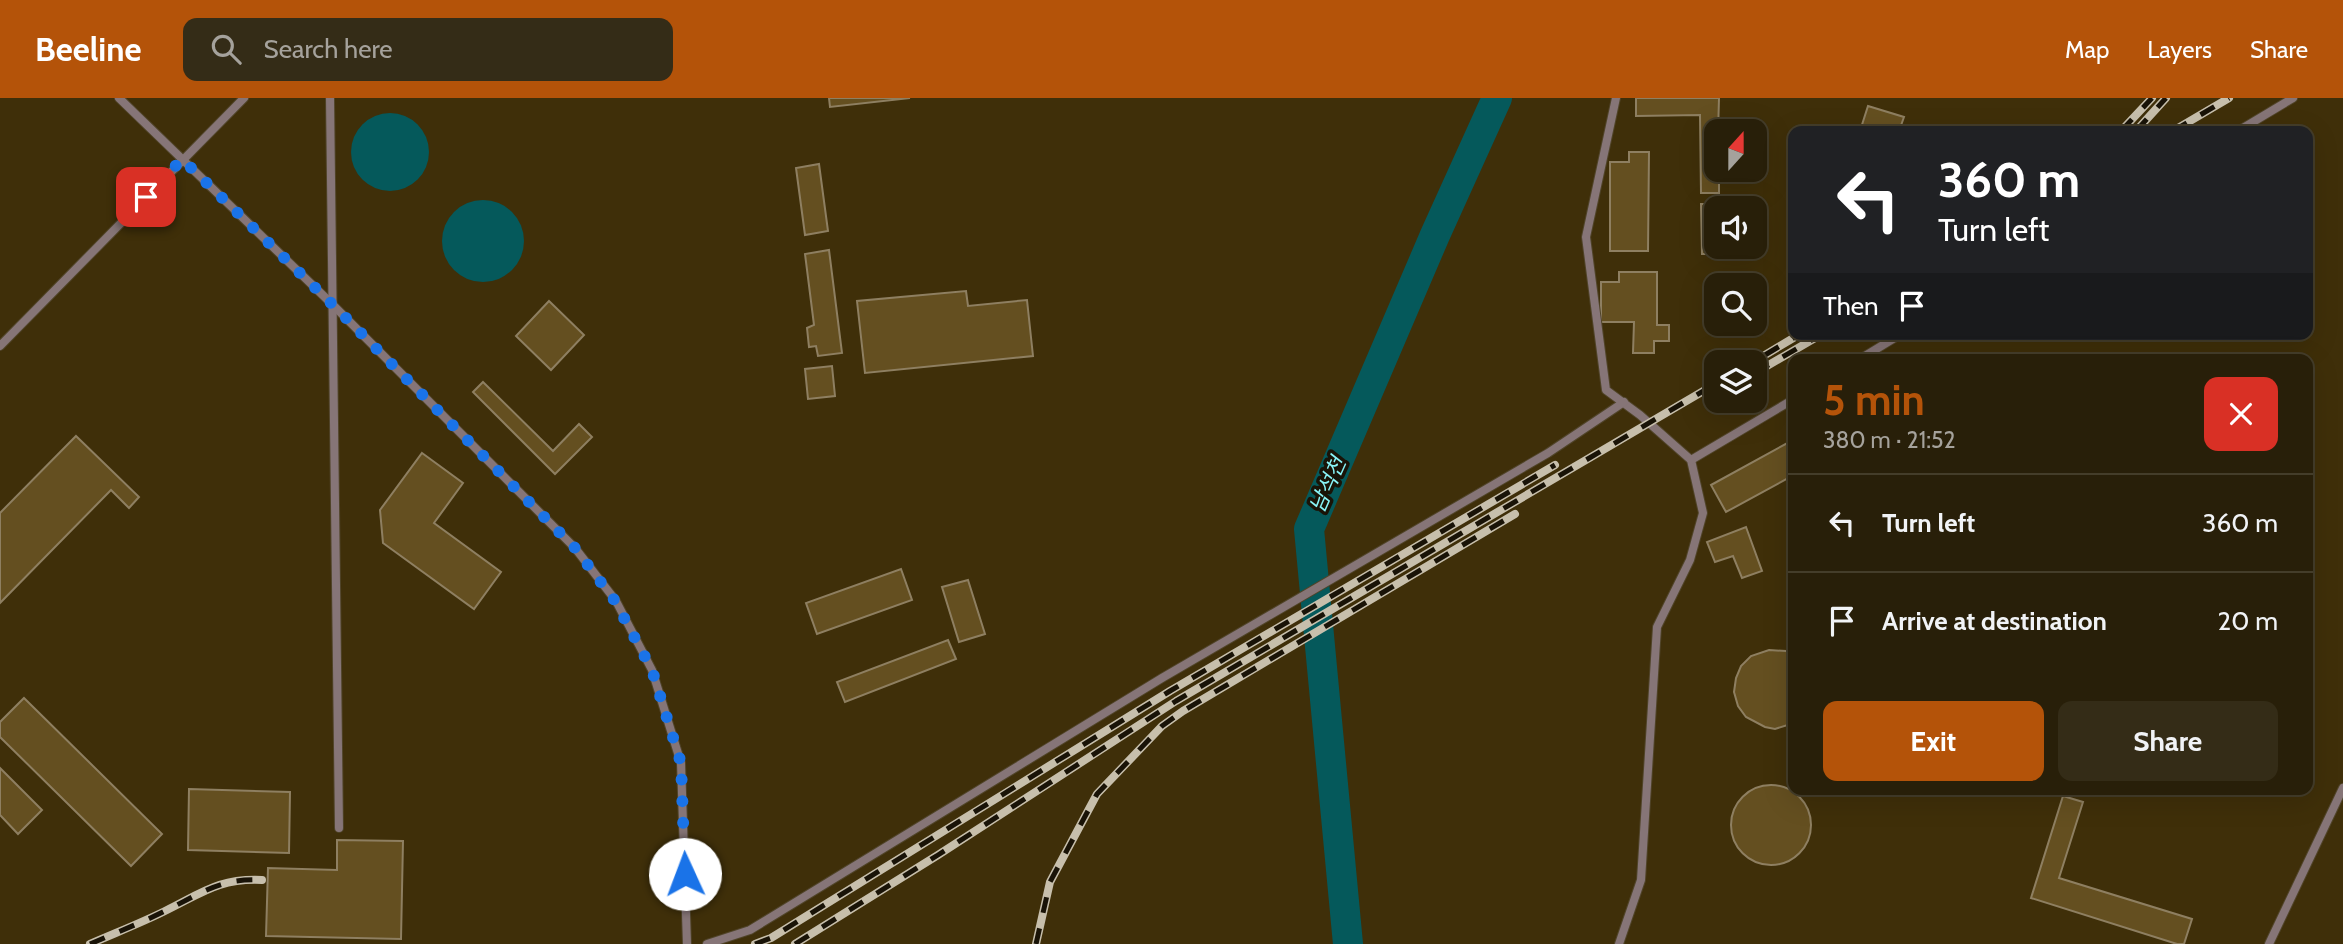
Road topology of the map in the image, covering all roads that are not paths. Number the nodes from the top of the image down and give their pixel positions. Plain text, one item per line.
1 (120, 98) edge
2 (244, 98) edge
3 (330, 98) edge
4 (1616, 98) edge
5 (2293, 98) edge
6 (2246, 126) edge
7 (182, 159) junction
8 (333, 305) junction
9 (1891, 340) edge
10 (0, 346) edge
11 (1868, 354) edge
12 (1624, 402) junction
13 (1788, 403) edge
14 (1691, 460) junction
15 (2343, 788) edge
16 (338, 828) dead end
17 (687, 944) edge
18 (707, 944) edge
19 (1619, 944) edge
20 (2269, 944) edge

1 - 7 lane
2 - 7 lane
3 - 8 lane
4 - 12 lane
5 - 6 lane
7 - 8 lane
7 - 10 lane
8 - 16 lane
8 - 17 lane
9 - 11 lane
12 - 14 lane
12 - 18 lane
13 - 14 lane
14 - 19 lane
15 - 20 lane

